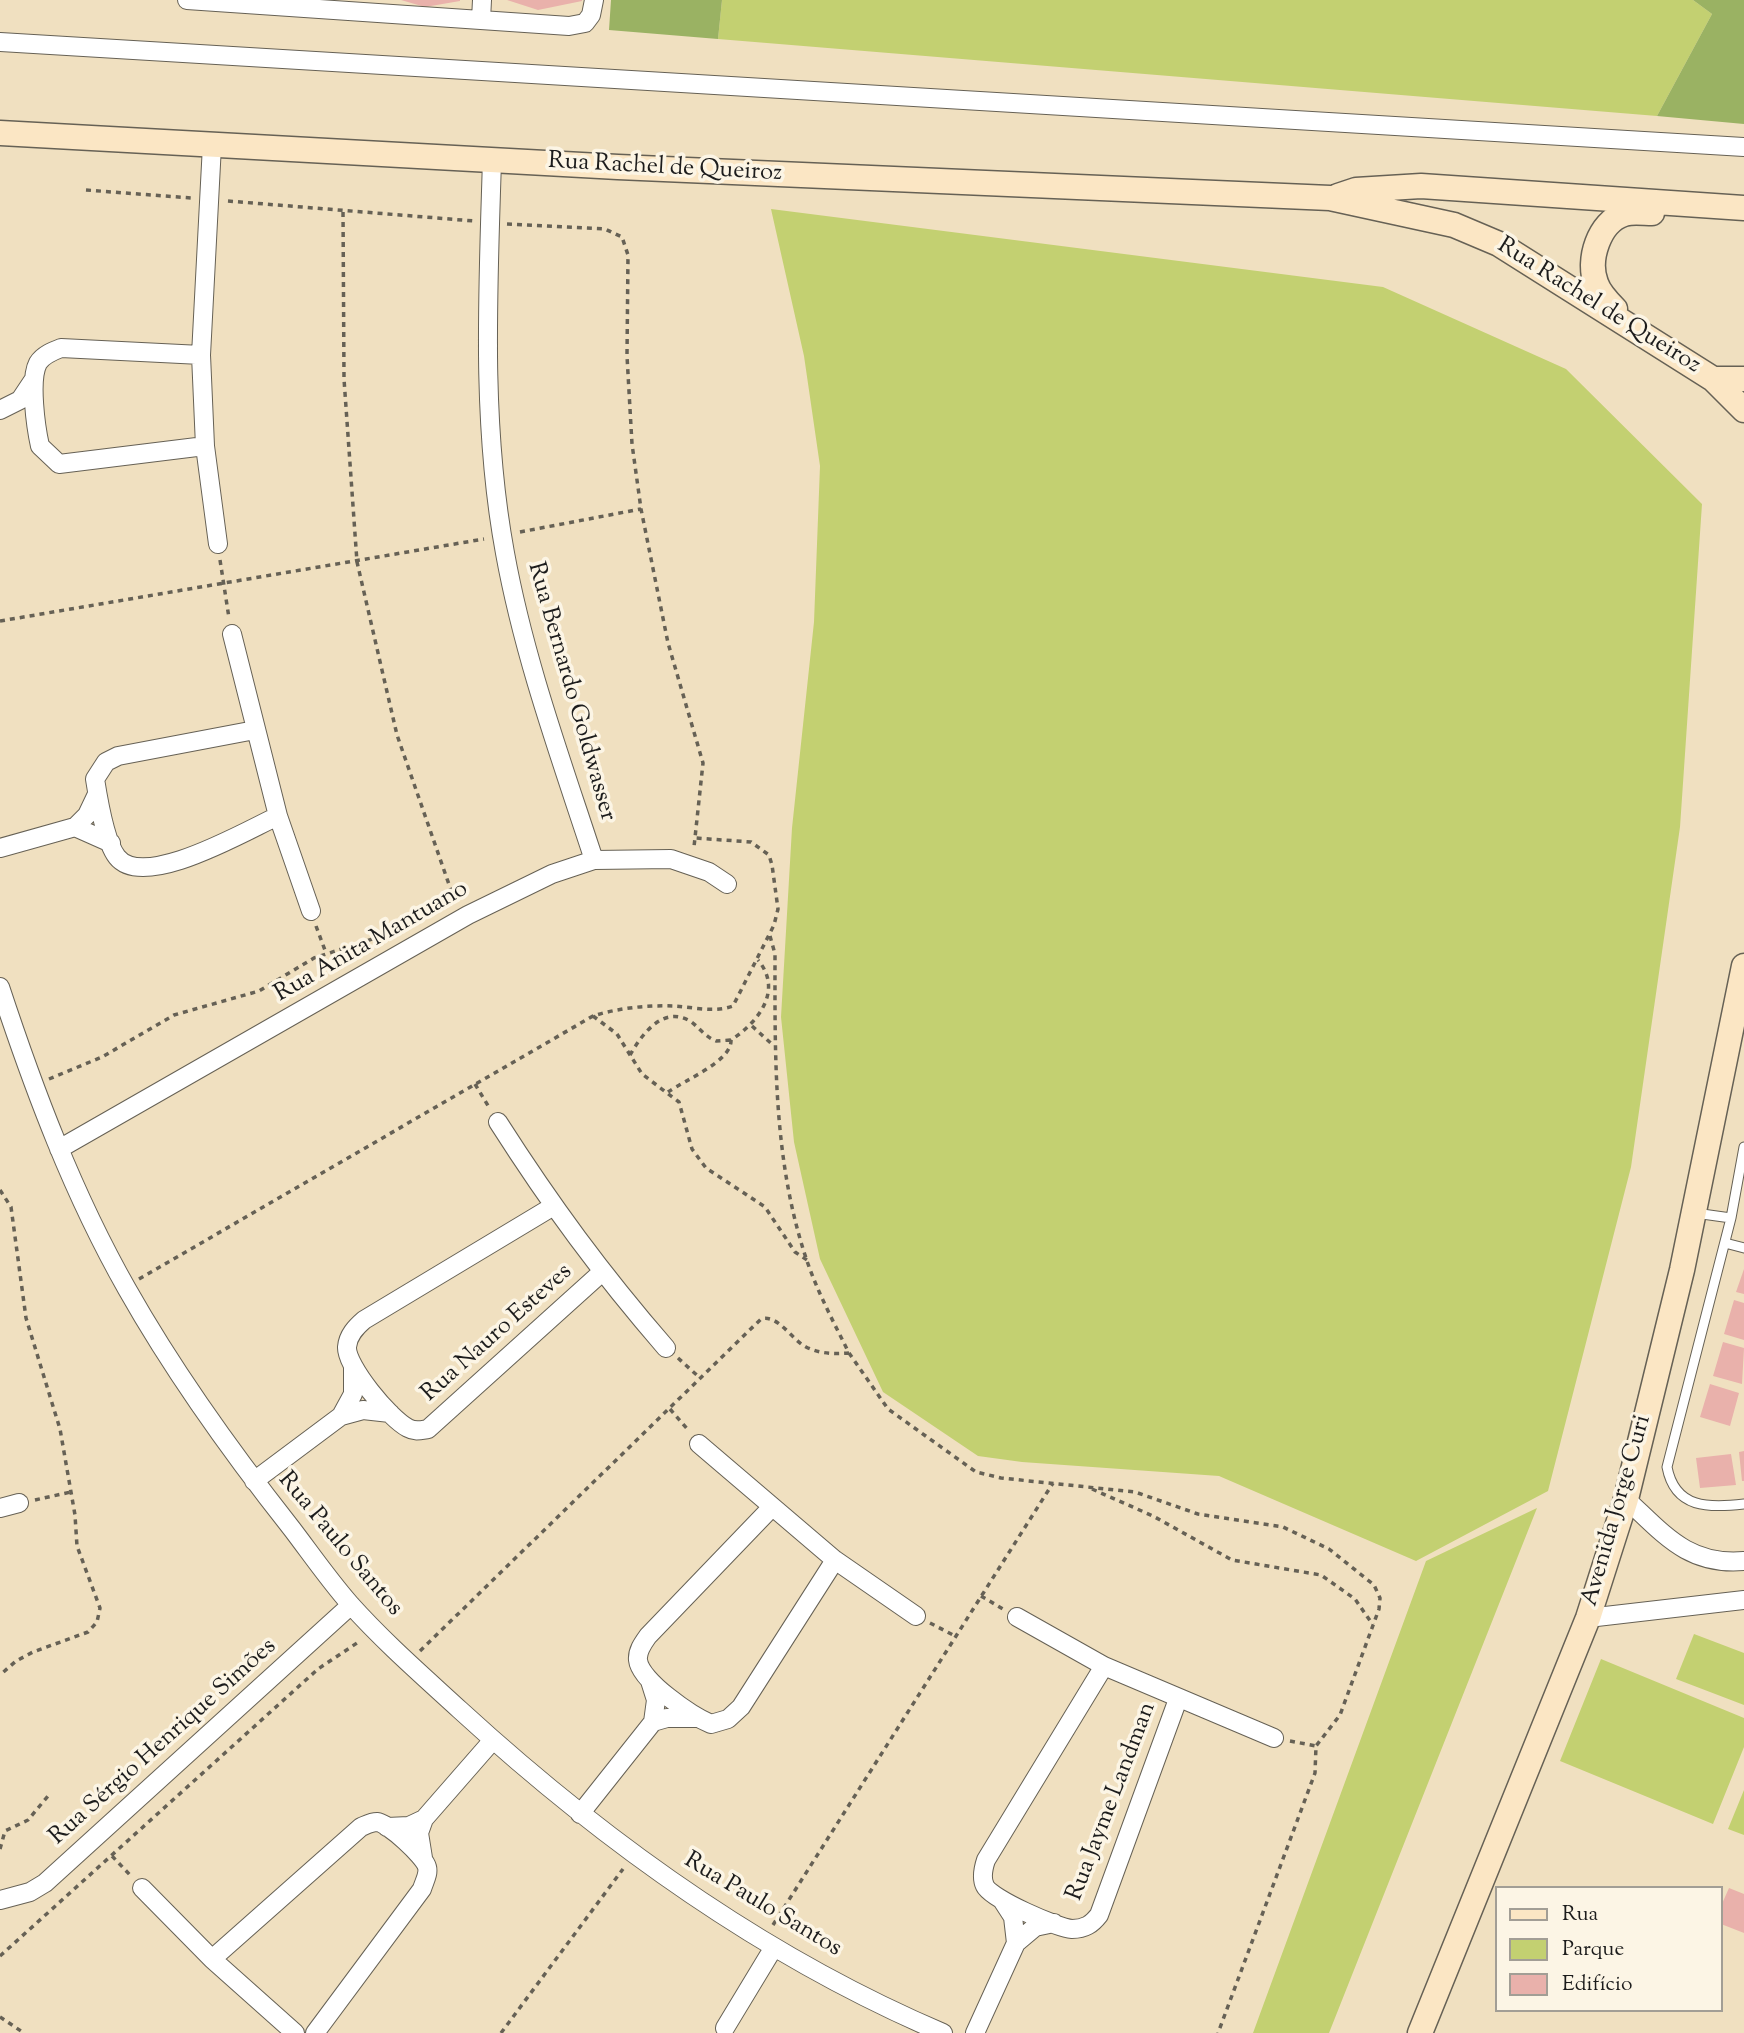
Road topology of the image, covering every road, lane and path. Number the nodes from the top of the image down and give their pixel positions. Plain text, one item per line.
1 (187, 0) edge
2 (482, 0) edge
3 (594, 0) edge
4 (225, 1) edge
5 (257, 2) edge
6 (370, 6) edge
7 (481, 20) junction
8 (0, 42) edge
9 (0, 133) edge
10 (212, 145) junction
11 (1744, 147) edge
12 (492, 160) junction
13 (86, 190) dead end
14 (1331, 198) junction
15 (208, 200) junction
16 (1673, 202) junction
17 (1744, 208) edge
18 (343, 209) junction
19 (490, 223) junction
20 (1627, 323) junction
21 (201, 355) junction
22 (34, 379) junction
23 (1713, 379) junction
24 (1744, 379) edge
25 (1744, 410) edge
26 (0, 411) edge
27 (37, 431) junction
28 (205, 446) junction
29 (641, 509) junction
30 (502, 536) junction
31 (218, 544) dead end
32 (357, 562) junction
33 (222, 572) dead end
34 (223, 584) junction
35 (227, 606) dead end
36 (0, 621) edge
37 (232, 634) dead end
38 (255, 730) junction
39 (97, 794) junction
40 (278, 816) junction
41 (75, 827) junction
42 (695, 838) junction
43 (111, 843) junction
44 (0, 848) edge
45 (594, 860) junction
46 (692, 864) junction
47 (727, 884) dead end
48 (311, 911) dead end
49 (770, 936) junction
50 (322, 940) dead end
51 (326, 953) junction
52 (758, 960) junction
53 (1744, 966) edge
54 (0, 987) edge
55 (593, 1016) junction
56 (752, 1026) junction
57 (731, 1040) junction
58 (775, 1046) junction
59 (630, 1055) junction
60 (475, 1084) junction
61 (33, 1086) junction
62 (668, 1092) junction
63 (482, 1095) dead end
64 (498, 1122) dead end
65 (1744, 1147) edge
66 (59, 1149) junction
67 (0, 1190) edge
68 (552, 1207) junction
69 (1694, 1213) junction
70 (1731, 1218) junction
71 (1724, 1243) junction
72 (1744, 1248) edge
73 (807, 1260) junction
74 (601, 1273) junction
75 (125, 1287) junction
76 (666, 1348) dead end
77 (849, 1353) junction
78 (353, 1367) junction
79 (689, 1368) dead end
80 (700, 1378) junction
81 (670, 1409) junction
82 (390, 1413) junction
83 (341, 1416) junction
84 (677, 1418) dead end
85 (699, 1444) dead end
86 (254, 1481) junction
87 (1052, 1483) junction
88 (1087, 1487) junction
89 (71, 1492) junction
90 (1626, 1499) junction
91 (19, 1503) joint
92 (1744, 1504) edge
93 (772, 1507) junction
94 (0, 1508) edge
95 (835, 1560) junction
96 (1744, 1561) edge
97 (981, 1596) junction
98 (991, 1601) dead end
99 (1744, 1601) edge
100 (351, 1605) junction
101 (916, 1616) dead end
102 (1017, 1617) dead end
103 (1588, 1618) junction
104 (1373, 1626) junction
105 (373, 1628) junction
106 (945, 1631) dead end
107 (957, 1637) junction
108 (408, 1662) junction
109 (1104, 1666) junction
110 (0, 1675) edge
111 (650, 1681) junction
112 (1178, 1699) junction
113 (699, 1718) junction
114 (653, 1722) junction
115 (1274, 1738) dead end
116 (493, 1740) junction
117 (1300, 1743) dead end
118 (1316, 1746) junction
119 (48, 1796) dead end
120 (580, 1814) junction
121 (424, 1819) junction
122 (387, 1827) junction
123 (2, 1831) edge
124 (0, 1849) edge
125 (634, 1854) junction
126 (111, 1855) junction
127 (423, 1858) junction
128 (120, 1865) dead end
129 (142, 1888) dead end
130 (0, 1900) edge
131 (1002, 1900) junction
132 (1054, 1923) junction
133 (1016, 1943) junction
134 (769, 1944) junction
135 (0, 1956) edge
136 (212, 1959) junction
137 (0, 2017) edge
138 (723, 2031) edge
139 (24, 2033) edge
140 (295, 2033) edge
141 (316, 2033) edge
142 (501, 2033) edge
143 (943, 2033) edge
144 (975, 2033) edge
145 (1218, 2033) edge
146 (1420, 2033) edge

1 - 4 street
2 - 7 street
3 - 7 street
4 - 5 street
5 - 6 street
6 - 7 street
8 - 11 street
9 - 10 street, Rua Rachel de Queiroz
10 - 12 street, Rua Rachel de Queiroz
10 - 15 street
12 - 14 street, Rua Rachel de Queiroz
12 - 19 street, Rua Bernardo Goldwasser
13 - 15 path
14 - 16 street, Rua Rachel de Queiroz
14 - 20 street, Rua Rachel de Queiroz
15 - 18 path
15 - 21 street
16 - 17 street, Rua Rachel de Queiroz
16 - 20 street
18 - 19 path
18 - 32 path
19 - 29 path
19 - 30 street, Rua Bernardo Goldwasser
20 - 23 street, Rua Rachel de Queiroz
21 - 22 street
21 - 28 street
22 - 26 street
22 - 27 street
23 - 24 street, Rua Rachel de Queiroz
23 - 25 street
26 - 27 street
27 - 28 street
28 - 31 street
29 - 30 path
29 - 42 path
30 - 32 path
30 - 45 street, Rua Bernardo Goldwasser
32 - 34 path
32 - 51 path
33 - 34 path
34 - 35 path
34 - 36 path
37 - 38 street
38 - 39 street
38 - 40 street
39 - 41 street
39 - 43 street
40 - 43 street
40 - 48 street
41 - 43 street
41 - 44 street
42 - 46 path
42 - 49 path
45 - 46 street, Rua Anita Mantuano
45 - 66 street, Rua Anita Mantuano
46 - 47 street, Rua Anita Mantuano
49 - 52 path
49 - 58 path
50 - 51 path
51 - 61 path
52 - 55 path
52 - 56 path
53 - 69 street, Avenida Jorge Curi
54 - 61 street, Rua Paulo Santos
55 - 59 path
55 - 60 path
56 - 57 path
56 - 58 path
57 - 59 path
57 - 62 path
58 - 73 path
59 - 62 path
60 - 63 path
60 - 75 path
61 - 66 street, Rua Paulo Santos
62 - 73 path
64 - 68 street
65 - 70 lane
66 - 75 street, Rua Paulo Santos
67 - 89 path
68 - 74 street
68 - 78 street
69 - 70 lane
69 - 90 street, Avenida Jorge Curi
70 - 71 lane
71 - 72 lane
71 - 92 lane
73 - 77 path
74 - 76 street
74 - 82 street, Rua Nauro Esteves
75 - 86 street, Rua Paulo Santos
77 - 80 path
77 - 87 path
78 - 82 street, Rua Nauro Esteves
78 - 83 street
79 - 80 path
80 - 81 path
81 - 84 path
81 - 108 path
82 - 83 street, Rua Nauro Esteves
83 - 86 street, Rua Nauro Esteves
85 - 93 street
86 - 100 street, Rua Paulo Santos
87 - 88 path
87 - 97 path
88 - 104 path
88 - 104 path
89 - 91 path
89 - 110 path
90 - 96 street
90 - 103 street, Avenida Jorge Curi
91 - 94 street
93 - 95 street
93 - 111 street
95 - 101 street
95 - 113 street
97 - 98 path
97 - 107 path
99 - 103 street
100 - 105 street, Rua Paulo Santos
100 - 130 street, Rua Sérgio Henrique Simões
102 - 109 street
103 - 146 street, Avenida Jorge Curi
104 - 118 path
105 - 108 street, Rua Paulo Santos
105 - 126 path
106 - 107 path
107 - 134 path
108 - 116 street, Rua Paulo Santos
109 - 112 street
109 - 131 street
111 - 113 street
111 - 114 street
112 - 115 street
112 - 132 street, Rua Jayme Landman
113 - 114 street
114 - 120 street
116 - 120 street, Rua Paulo Santos
116 - 121 street
117 - 118 path
118 - 145 path
119 - 123 path, Rua Sérgio Henrique Simões
120 - 125 street, Rua Paulo Santos
121 - 122 street
121 - 127 street
122 - 127 street
122 - 136 street
123 - 124 path, Rua Sérgio Henrique Simões
125 - 134 street, Rua Paulo Santos
125 - 142 path
126 - 128 path
126 - 135 path
127 - 141 street
129 - 136 street
131 - 132 street, Rua Jayme Landman
131 - 133 street
132 - 133 street, Rua Jayme Landman
133 - 144 street
134 - 138 street
134 - 143 street, Rua Paulo Santos
136 - 140 street
137 - 139 path

